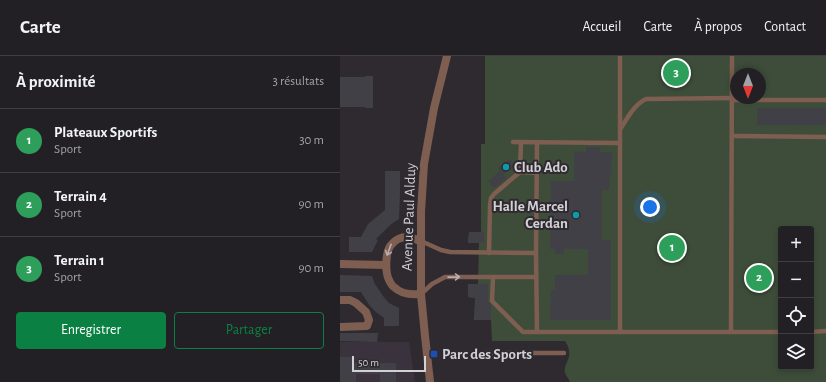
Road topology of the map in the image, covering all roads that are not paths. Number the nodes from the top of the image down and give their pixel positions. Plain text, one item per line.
1 (447, 56) edge
2 (620, 56) edge
3 (732, 56) edge
4 (732, 68) edge
5 (730, 99) edge
6 (766, 99) edge
7 (826, 100) edge
8 (732, 104) edge
9 (620, 130) junction
10 (732, 136) junction
11 (826, 136) edge
12 (513, 142) dead end
13 (521, 142) junction
14 (537, 142) junction
15 (620, 143) junction
16 (520, 172) junction
17 (537, 173) junction
18 (421, 241) junction
19 (489, 253) junction
20 (536, 253) junction
21 (340, 264) edge
22 (386, 265) junction
23 (493, 277) junction
24 (536, 277) junction
25 (421, 294) junction
26 (340, 300) edge
27 (340, 327) edge
28 (826, 331) edge
29 (537, 332) junction
30 (620, 332) junction
31 (731, 332) junction
32 (778, 332) edge
33 (814, 332) edge
34 (484, 352) dead end
35 (564, 353) dead end
36 (430, 382) edge

1 - 18 street, Avenue Paul Alduy
2 - 9 lane
3 - 4 lane
5 - 9 lane
6 - 7 lane
8 - 10 lane
9 - 15 lane
10 - 11 lane
10 - 31 lane
12 - 13 lane
13 - 14 lane
13 - 16 lane
14 - 15 lane
14 - 17 lane
15 - 30 lane
16 - 17 lane
16 - 19 lane
17 - 20 lane
18 - 19 lane
18 -> 22 street
18 - 25 street, Avenue Paul Alduy
19 - 20 lane
20 - 24 lane
21 - 22 street
22 - 25 street
23 - 24 lane
25 -> 23 lane
23 - 29 lane
24 - 29 lane
25 - 36 street, Avenue Paul Alduy
26 - 27 street
28 - 33 lane
29 - 30 lane
30 - 31 lane
31 - 32 lane
34 - 35 lane

